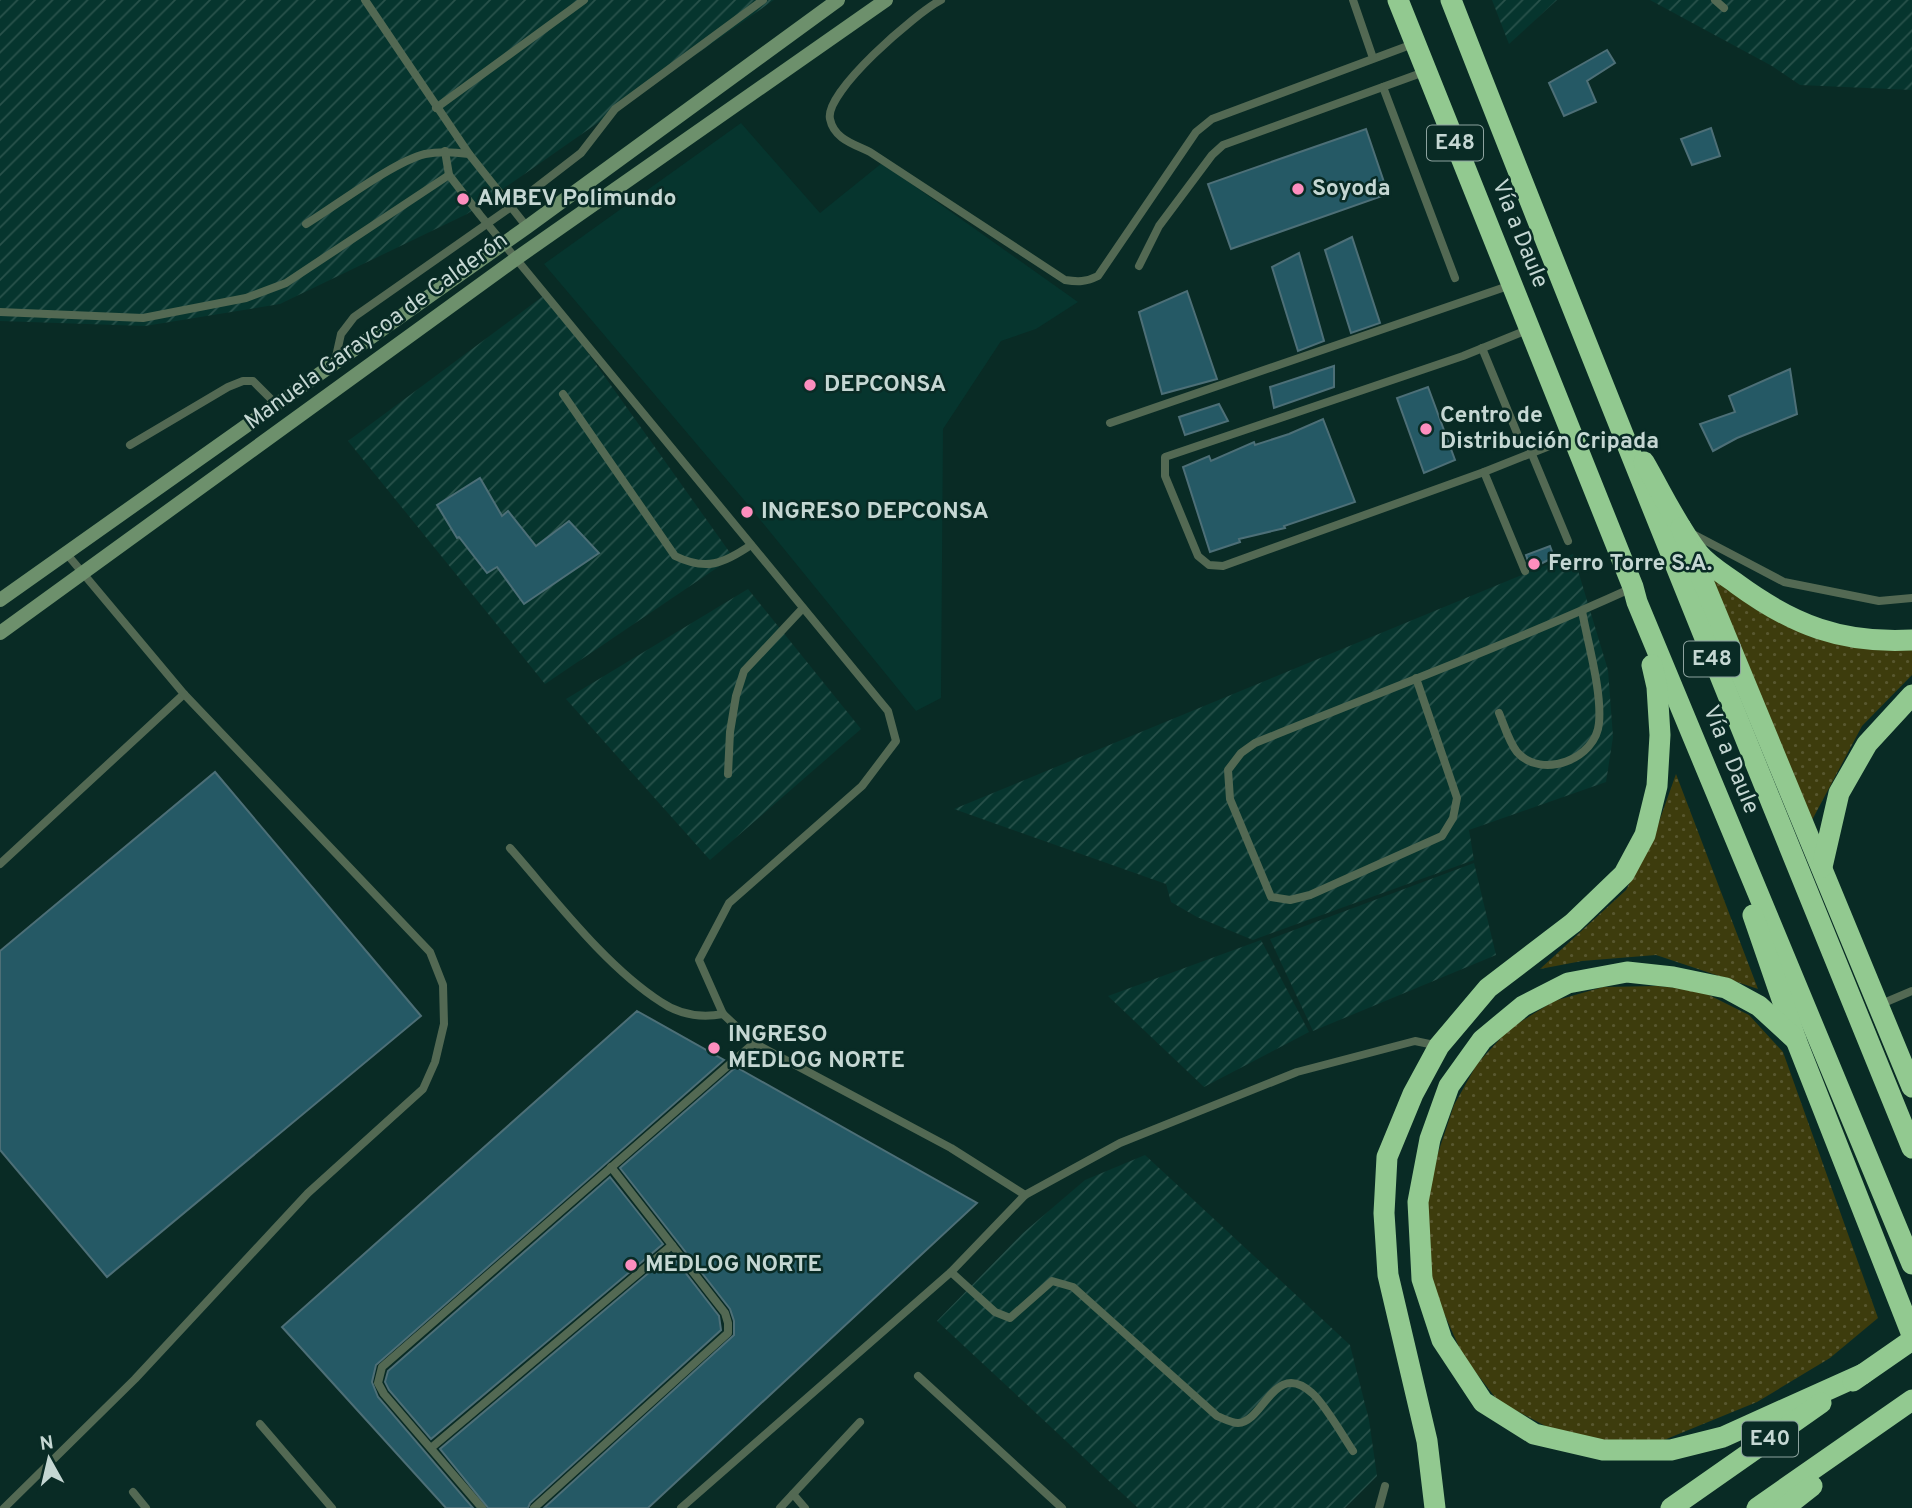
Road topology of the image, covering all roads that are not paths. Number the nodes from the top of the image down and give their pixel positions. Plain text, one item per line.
1 (365, 0) edge
2 (584, 0) edge
3 (763, 0) edge
4 (838, 0) edge
5 (886, 0) edge
6 (941, 0) edge
7 (1353, 0) edge
8 (1398, 0) edge
9 (1451, 0) edge
10 (1715, 0) edge
11 (1724, 8) dead end
12 (1415, 43) junction
13 (1373, 58) junction
14 (1426, 71) junction
15 (1382, 87) junction
16 (436, 108) junction
17 (445, 151) junction
18 (469, 154) junction
19 (449, 175) junction
20 (511, 206) junction
21 (487, 223) junction
22 (306, 224) dead end
23 (527, 226) junction
24 (502, 243) junction
25 (517, 258) junction
26 (1139, 266) dead end
27 (1455, 278) dead end
28 (1511, 285) junction
29 (0, 312) edge
30 (1529, 329) junction
31 (1482, 348) junction
32 (335, 361) junction
33 (1602, 387) junction
34 (563, 394) dead end
35 (275, 403) junction
36 (1110, 423) dead end
37 (1517, 433) dead end
38 (1572, 437) junction
39 (130, 445) dead end
40 (1531, 453) junction
41 (1484, 472) junction
42 (1681, 528) junction
43 (1568, 541) dead end
44 (751, 545) junction
45 (66, 553) junction
46 (1525, 571) dead end
47 (82, 574) junction
48 (1635, 594) junction
49 (1912, 598) edge
50 (0, 600) edge
51 (803, 608) junction
52 (1582, 611) junction
53 (0, 633) edge
54 (1912, 640) edge
55 (1416, 678) junction
56 (184, 694) junction
57 (1912, 695) edge
58 (1499, 713) dead end
59 (728, 774) dead end
60 (1717, 799) junction
61 (1779, 827) junction
62 (510, 848) dead end
63 (0, 864) edge
64 (1822, 867) junction
65 (1912, 991) edge
66 (1879, 1005) junction
67 (723, 1014) junction
68 (1796, 1040) junction
69 (754, 1042) junction
70 (1439, 1046) junction
71 (1912, 1087) edge
72 (1912, 1148) edge
73 (611, 1167) junction
74 (1025, 1195) junction
75 (672, 1245) junction
76 (1912, 1264) edge
77 (951, 1272) junction
78 (1912, 1338) edge
79 (1865, 1373) junction
80 (918, 1376) dead end
81 (1912, 1400) edge
82 (860, 1422) dead end
83 (260, 1424) dead end
84 (1871, 1429) junction
85 (431, 1448) junction
86 (1353, 1451) dead end
87 (1385, 1486) dead end
88 (133, 1492) dead end
89 (793, 1494) junction
90 (4, 1508) edge
91 (146, 1508) edge
92 (332, 1508) edge
93 (482, 1508) edge
94 (534, 1508) edge
95 (681, 1508) edge
96 (780, 1508) edge
97 (804, 1508) edge
98 (1062, 1508) edge
99 (1379, 1508) edge
100 (1435, 1508) edge
101 (1671, 1508) edge
102 (1757, 1508) edge
103 (1784, 1508) edge

1 - 16 lane
2 - 16 lane
3 - 20 lane
4 - 23 street, Manuela Garaycoa de Calderón
5 - 25 street, Manuela Garaycoa de Calderón
6 - 13 lane
7 - 13 lane
8 - 12 highway, Vía a Daule / E48
9 - 33 highway, Vía a Daule / E48
10 - 11 lane
12 - 13 lane
12 - 14 highway, Vía a Daule / E48
14 - 15 lane
14 - 28 highway, Vía a Daule / E48
15 - 26 lane
15 - 27 lane
16 - 18 lane
17 - 18 lane
17 - 19 lane
17 - 22 lane
18 - 20 lane
19 - 21 lane
19 - 29 lane
20 - 21 lane
20 - 23 lane
21 - 24 lane
21 - 32 lane
23 - 24 street, Manuela Garaycoa de Calderón
24 - 25 lane
24 - 32 street, Manuela Garaycoa de Calderón
25 - 44 lane
25 - 47 street, Manuela Garaycoa de Calderón
28 - 30 highway, Vía a Daule / E48
28 - 36 lane
30 - 31 lane
30 - 38 highway, Vía a Daule / E48
31 - 37 lane
31 - 41 lane
32 - 35 street, Manuela Garaycoa de Calderón
33 - 42 highway
33 - 61 highway, Vía a Daule / E48
34 - 44 lane
35 - 39 lane
35 - 45 street, Manuela Garaycoa de Calderón
38 - 40 lane
38 - 48 highway, Vía a Daule / E48
40 - 41 lane
40 - 43 lane
41 - 46 lane
42 - 49 lane
42 - 54 highway
42 - 64 highway
44 - 51 lane
45 - 47 lane
45 - 50 street, Manuela Garaycoa de Calderón
47 - 53 street, Manuela Garaycoa de Calderón
47 - 56 lane
48 - 52 lane
48 - 60 highway, Vía a Daule / E48
48 - 70 highway
51 - 59 lane
51 - 67 lane
52 - 55 lane
52 - 58 lane
55 - 55 lane
56 - 63 lane
56 - 90 lane
57 - 64 highway
60 - 68 highway
60 - 76 highway, Vía a Daule / E48
61 - 64 highway
61 - 72 highway, Vía a Daule / E48
62 - 67 lane
64 - 66 highway
65 - 66 lane
66 - 71 highway
67 - 69 lane
68 - 78 highway
68 - 79 highway
69 - 73 lane
69 - 74 lane
70 - 74 lane
70 - 100 highway
73 - 75 lane
73 - 85 lane
74 - 77 lane
75 - 85 lane
75 - 94 lane
77 - 86 lane
77 - 95 lane
78 - 79 highway, E40
79 - 101 highway, E40
80 - 98 lane
81 - 84 highway, E40
82 - 89 lane
83 - 92 lane
84 - 102 highway, E40
84 - 103 highway
85 - 93 lane
87 - 99 lane
88 - 91 lane
89 - 96 lane
89 - 97 lane

